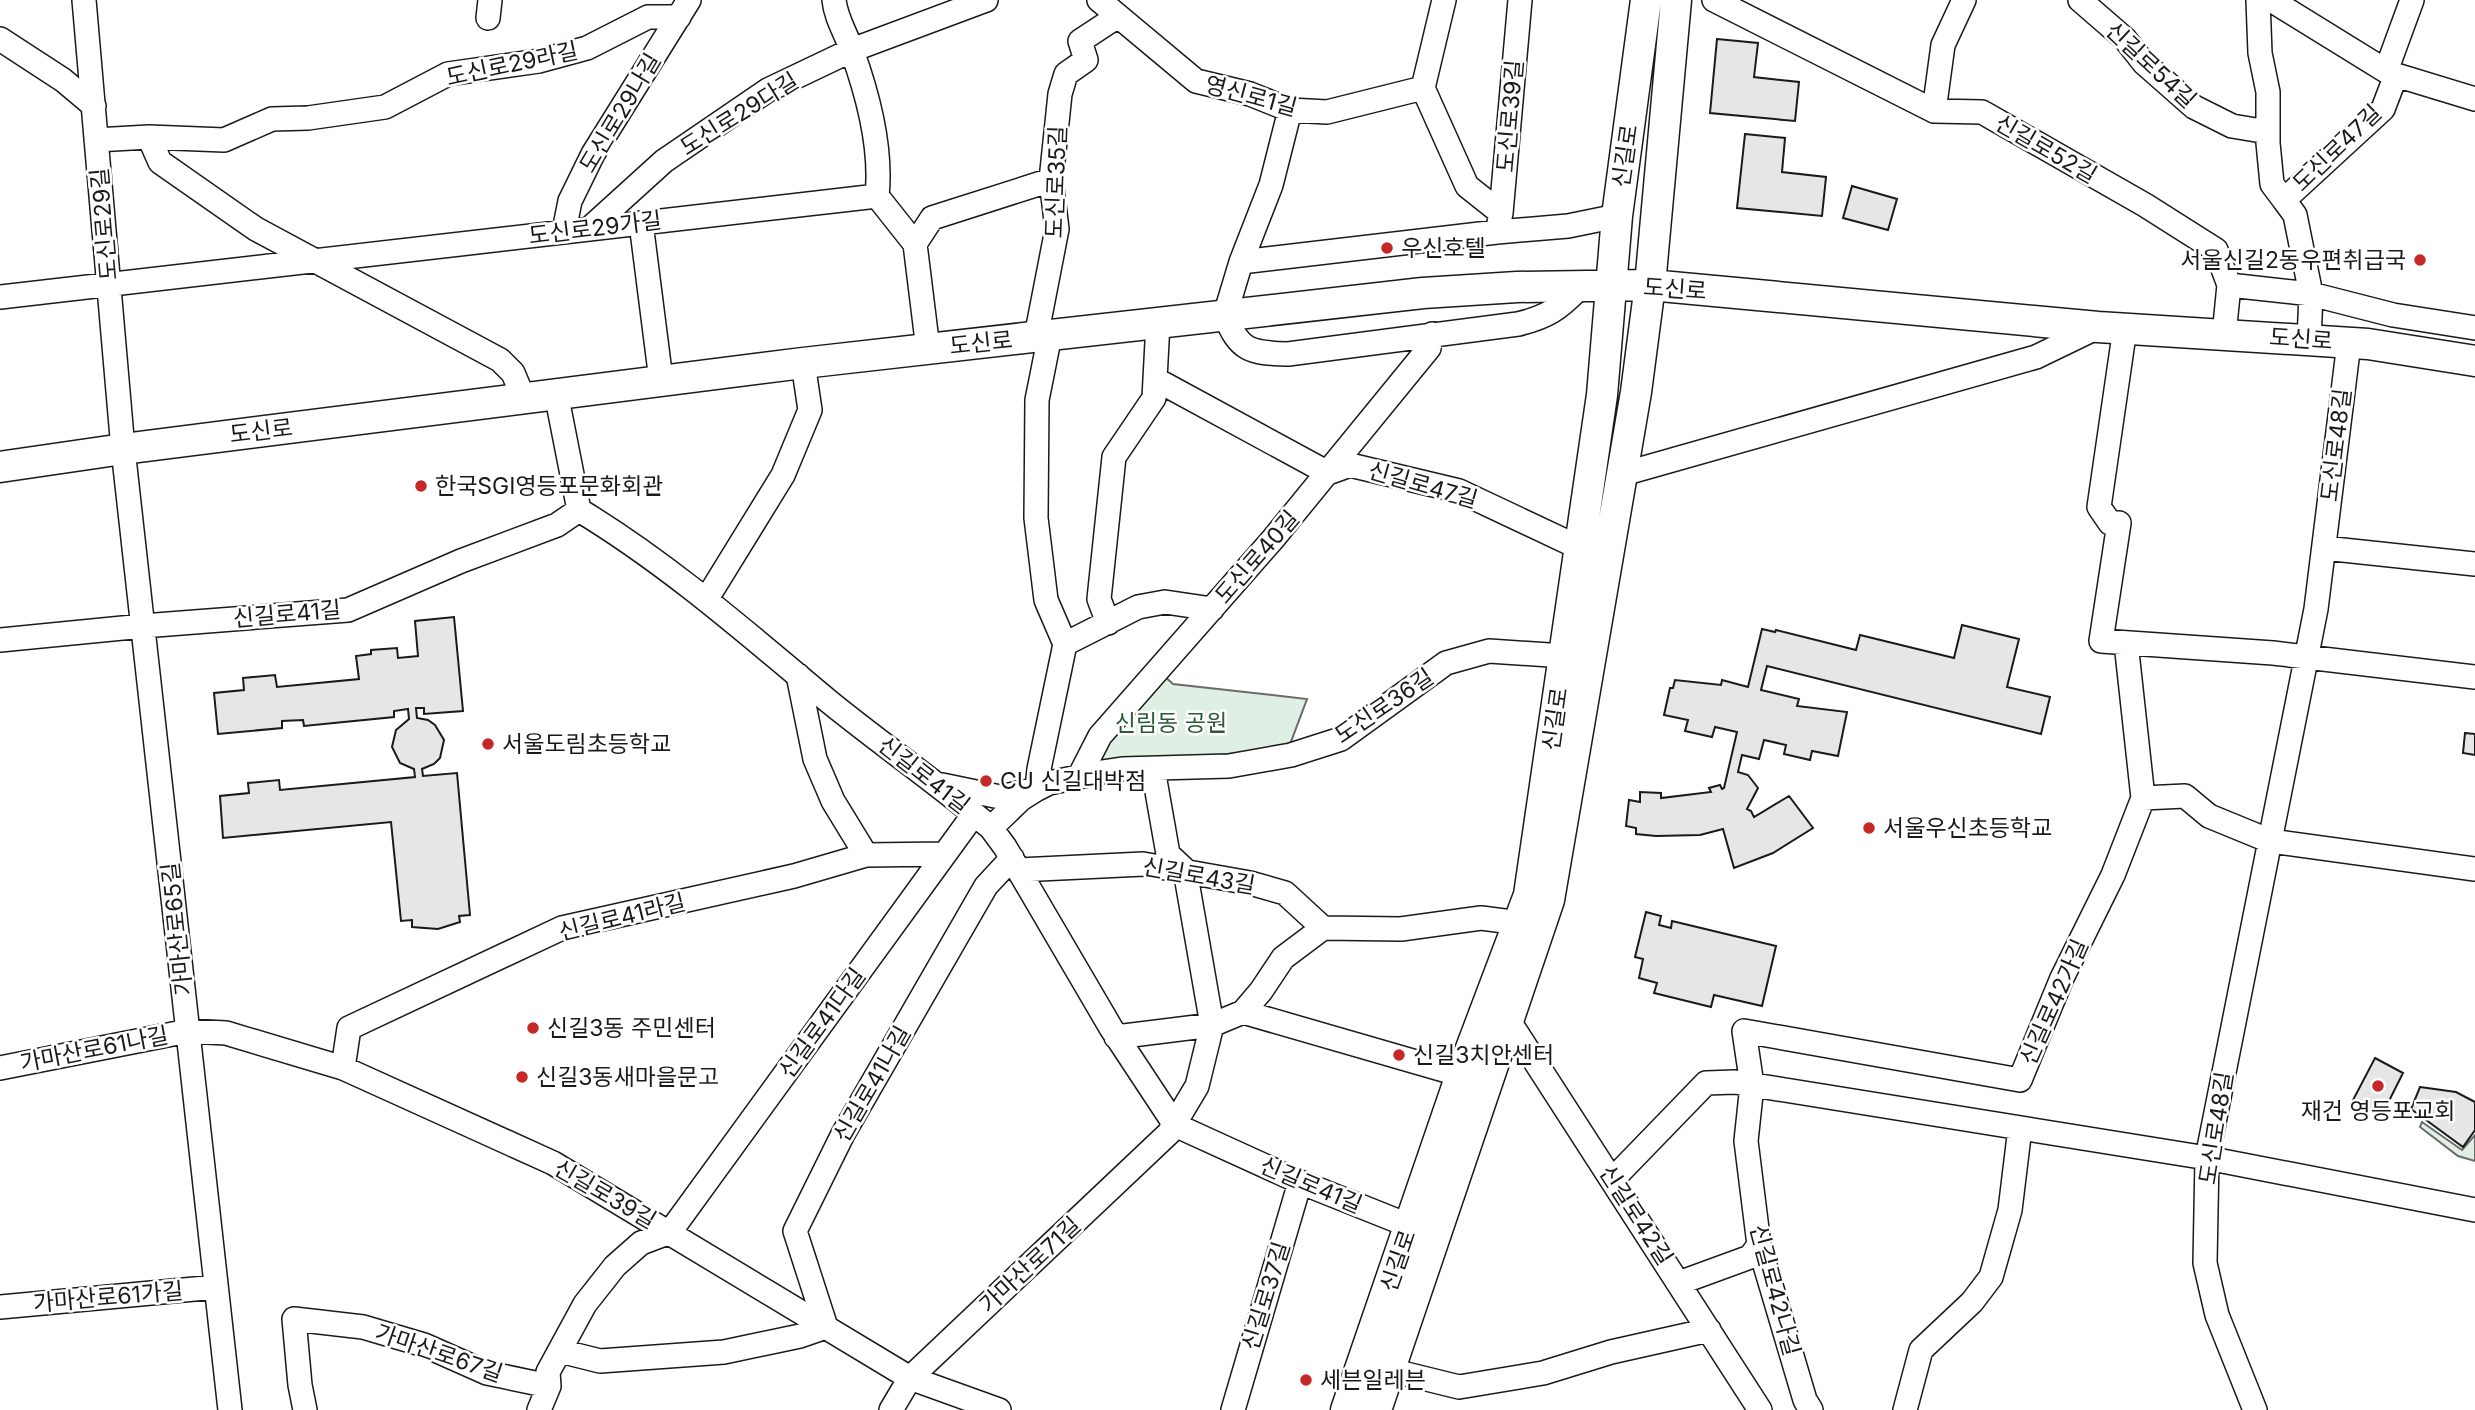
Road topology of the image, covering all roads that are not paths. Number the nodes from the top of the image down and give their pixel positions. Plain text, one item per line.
1 (84, 0) edge
2 (834, 0) edge
3 (986, 0) edge
4 (1099, 0) edge
5 (1444, 0) edge
6 (1520, 0) edge
7 (1646, 0) edge
8 (1676, 0) edge
9 (1714, 0) edge
10 (1964, 0) edge
11 (2080, 0) edge
12 (2258, 0) edge
13 (2271, 0) edge
14 (2412, 0) edge
15 (684, 8) edge
16 (1118, 16) junction
17 (0, 39) edge
18 (852, 50) junction
19 (1423, 88) junction
20 (2475, 99) edge
21 (94, 106) junction
22 (1290, 110) junction
23 (1934, 111) junction
24 (2268, 132) junction
25 (149, 136) junction
26 (96, 140) junction
27 (1051, 180) junction
28 (877, 195) junction
29 (2284, 200) junction
30 (1617, 216) junction
31 (1499, 222) junction
32 (640, 223) junction
33 (589, 229) junction
34 (564, 232) junction
35 (915, 244) junction
36 (313, 261) junction
37 (1241, 262) junction
38 (109, 284) junction
39 (1650, 285) junction
40 (2230, 285) junction
41 (1611, 286) junction
42 (1580, 287) junction
43 (2311, 294) junction
44 (0, 297) edge
45 (1225, 315) junction
46 (1158, 323) junction
47 (2112, 328) junction
48 (2475, 328) edge
49 (1432, 334) junction
50 (2224, 335) junction
51 (1043, 336) junction
52 (2308, 340) junction
53 (2349, 342) junction
54 (928, 349) junction
55 (2475, 361) edge
56 (803, 363) junction
57 (1155, 379) junction
58 (662, 380) junction
59 (556, 393) junction
60 (523, 397) junction
61 (123, 449) junction
62 (0, 467) edge
63 (1328, 473) junction
64 (1623, 474) junction
65 (579, 510) junction
66 (1580, 548) junction
67 (2324, 548) junction
68 (2475, 564) edge
69 (706, 600) junction
70 (1212, 609) junction
71 (1108, 623) junction
72 (143, 626) junction
73 (0, 640) edge
74 (2126, 643) junction
75 (1065, 644) junction
76 (1564, 656) junction
77 (2306, 659) junction
78 (797, 675) junction
79 (2475, 677) edge
80 (1153, 769) junction
81 (1079, 777) junction
82 (936, 784) junction
83 (1038, 789) junction
84 (2143, 798) junction
85 (983, 821) junction
86 (2270, 841) junction
87 (945, 854) junction
88 (866, 855) junction
89 (1015, 864) junction
90 (2475, 869) edge
91 (1185, 870) junction
92 (1520, 923) junction
93 (1323, 928) junction
94 (1243, 1012) junction
95 (1509, 1021) junction
96 (1212, 1025) junction
97 (188, 1031) junction
98 (1116, 1037) junction
99 (0, 1068) edge
100 (343, 1068) junction
101 (1461, 1075) junction
102 (1752, 1085) junction
103 (1175, 1125) junction
104 (2020, 1128) junction
105 (2207, 1158) junction
106 (1613, 1179) junction
107 (1300, 1182) junction
108 (2475, 1210) edge
109 (1410, 1226) junction
110 (670, 1232) junction
111 (1759, 1245) junction
112 (1679, 1283) junction
113 (216, 1287) junction
114 (0, 1307) edge
115 (826, 1327) junction
116 (1709, 1330) junction
117 (560, 1351) junction
118 (1390, 1370) junction
119 (910, 1378) junction
120 (549, 1386) junction
121 (230, 1410) edge
122 (305, 1410) edge
123 (539, 1410) edge
124 (891, 1410) edge
125 (999, 1410) edge
126 (1233, 1410) edge
127 (1346, 1410) edge
128 (1376, 1410) edge
129 (1760, 1410) edge
130 (1811, 1410) edge
131 (1905, 1410) edge
132 (2255, 1410) edge

1 - 21 street, 도신로29길
2 - 18 street
3 - 18 street, 도신로29다길
4 - 16 street, 영신로1길
5 - 19 street
6 - 31 street, 도신로39길
7 - 30 main road, 신길로
8 - 39 main road, 신길로
9 - 23 street, 신길로52길
10 - 23 street
11 - 24 street, 신길로54길
12 - 24 street
13 - 14 street, 도신로47길
15 - 25 street, 도신로29라길
15 - 34 street, 도신로29나길
16 - 22 street, 영신로1길
16 - 27 street, 도신로35길
17 - 21 street
18 - 28 street
18 - 33 street, 도신로29다길
19 - 22 street, 영신로1길
19 - 31 street
20 - 29 street, 도신로47길
21 - 26 street, 도신로29길
22 - 37 street
23 - 40 street, 신길로52길
24 - 29 street
25 - 26 street, 도신로29라길
25 - 36 street
26 - 38 street, 도신로29길
27 - 35 street
27 - 51 street, 도신로35길
28 - 32 street, 도신로29가길
28 - 35 street
29 - 43 street, 도신로47길
30 - 31 street
30 - 41 main road, 신길로
31 - 37 street
32 - 33 street, 도신로29가길
32 - 58 street
33 - 34 street, 도신로29가길
34 - 36 street, 도신로29가길
35 - 54 street
36 - 38 street, 도신로29가길
36 - 60 street
37 - 45 street
38 - 44 street, 도신로29가길
38 - 61 street, 도신로29길
39 - 41 main road, 도신로
39 - 47 main road, 도신로
39 - 64 main road, 신길로
40 - 43 street
40 - 50 street, 신길로52길
41 - 42 main road, 도신로
41 - 66 main road, 신길로
42 - 45 main road, 도신로
42 - 49 street
43 - 48 street
43 - 52 street, 도신로47길
45 - 46 main road, 도신로
45 - 49 street
46 - 51 main road, 도신로
46 - 57 street
47 - 50 main road, 도신로
47 - 64 street
47 - 74 street
49 - 63 street, 도신로40길
50 - 52 main road, 도신로
51 - 54 main road, 도신로
51 - 75 street
52 - 53 main road, 도신로
53 - 55 main road, 도신로
53 - 67 street, 도신로48길
54 - 56 main road, 도신로
56 - 58 main road, 도신로
56 - 69 street
57 - 63 street
57 - 71 street
58 - 59 main road, 도신로
59 - 60 main road, 도신로
59 - 65 street
60 - 61 main road, 도신로
61 - 62 main road, 도신로
61 - 72 street, 가마산로65길
63 - 66 street, 신길로47길
63 - 70 street, 도신로40길
64 - 95 main road, 신길로
65 - 69 street, 신길로41길
65 - 72 street, 신길로41길
66 - 76 main road, 신길로
67 - 68 street
67 - 77 street, 도신로48길
69 - 78 street, 신길로41길
70 - 71 street
70 - 81 street, 도신로40길
71 - 75 street
72 - 73 street, 신길로41길
72 - 97 street, 가마산로65길
74 - 77 street
74 - 84 street, 신길로42가길
75 - 83 street
76 - 80 street, 도신로36길
76 - 92 main road, 신길로
77 - 79 street
77 - 86 street, 도신로48길
78 - 82 street, 신길로41길
78 - 88 street
80 - 81 street, 도신로36길
80 - 91 street
81 - 83 street, 도신로36길
82 - 83 street, 도신로36길
82 - 85 street, 신길로41길
83 - 85 street, 도신로36길
84 - 86 street
84 - 102 street, 신길로42가길
85 - 87 street, 신길로41다길
85 - 89 street, 신길로41길
86 - 90 street
86 - 105 street, 도신로48길
87 - 88 street, 신길로41라길
87 - 110 street, 신길로41다길
88 - 100 street, 신길로41라길
89 - 91 street, 신길로43길
89 - 98 street, 신길로41길
89 - 115 street, 신길로41나길
91 - 93 street, 신길로43길
91 - 96 street
92 - 93 street
92 - 101 main road, 신길로
93 - 94 street
94 - 96 street
94 - 101 street
95 - 106 street, 신길로42길
95 - 118 main road, 신길로
96 - 98 street
96 - 103 street
97 - 99 street, 가마산로61나길
97 - 100 street, 신길로39길
97 - 113 street, 가마산로65길
98 - 103 street, 신길로41길
100 - 110 street, 신길로39길
101 - 109 main road, 신길로
102 - 104 street
102 - 106 street
102 - 111 street, 신길로42나길
103 - 107 street, 신길로41길
103 - 119 street, 가마산로71길
104 - 105 street
104 - 131 street
105 - 108 street
105 - 132 street, 도신로48길
106 - 112 street, 신길로42길
107 - 109 street, 신길로41길
107 - 126 street, 신길로37길
109 - 127 main road, 신길로
110 - 115 street, 신길로39길
110 - 117 street
111 - 112 street
111 - 130 street, 신길로42나길
112 - 116 street, 신길로42길
113 - 114 street, 가마산로61가길
113 - 121 street, 가마산로65길
115 - 117 street
115 - 119 street, 신길로39길
116 - 118 street
116 - 129 street, 신길로42길
117 - 120 street
118 - 128 main road, 신길로
119 - 124 street, 가마산로71길
119 - 125 street, 신길로39길
120 - 122 street, 가마산로67길
120 - 123 street

